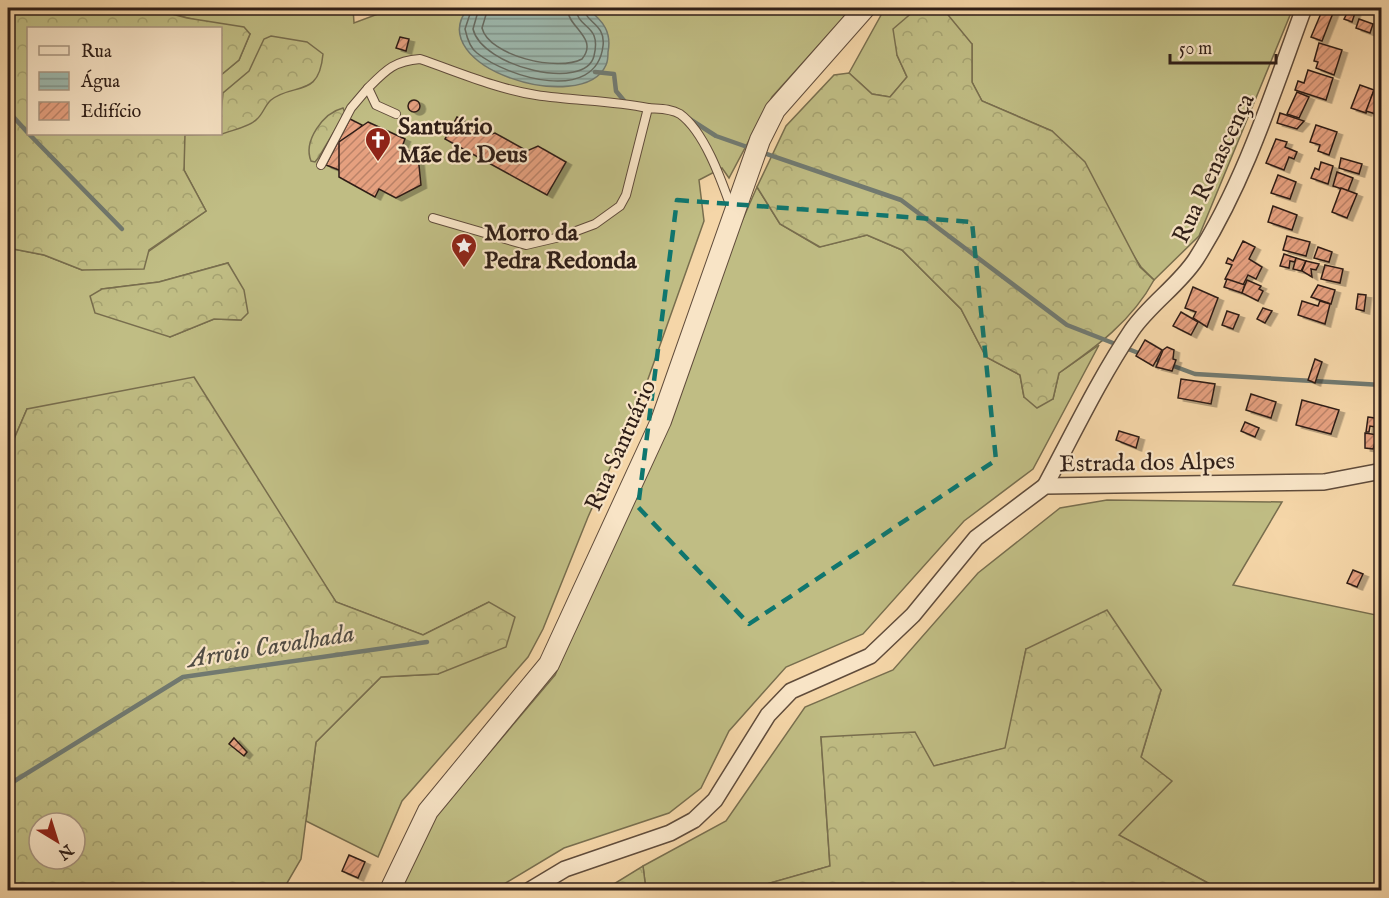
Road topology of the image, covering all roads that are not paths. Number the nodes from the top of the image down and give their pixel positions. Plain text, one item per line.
1 (865, 8) edge
2 (1304, 8) edge
3 (368, 88) junction
4 (648, 108) junction
5 (396, 114) dead end
6 (321, 165) dead end
7 (733, 214) junction
8 (433, 218) dead end
9 (1382, 471) edge
10 (1045, 486) junction
11 (390, 891) edge
12 (530, 891) edge

1 - 7 street, Rua Santuário
2 - 10 street, Rua Renascença
3 - 4 lane
3 - 5 lane
3 - 6 lane
4 - 7 lane
4 - 8 lane
7 - 11 street, Rua Santuário
9 - 10 street, Estrada dos Alpes
10 - 12 street, Estrada dos Alpes

